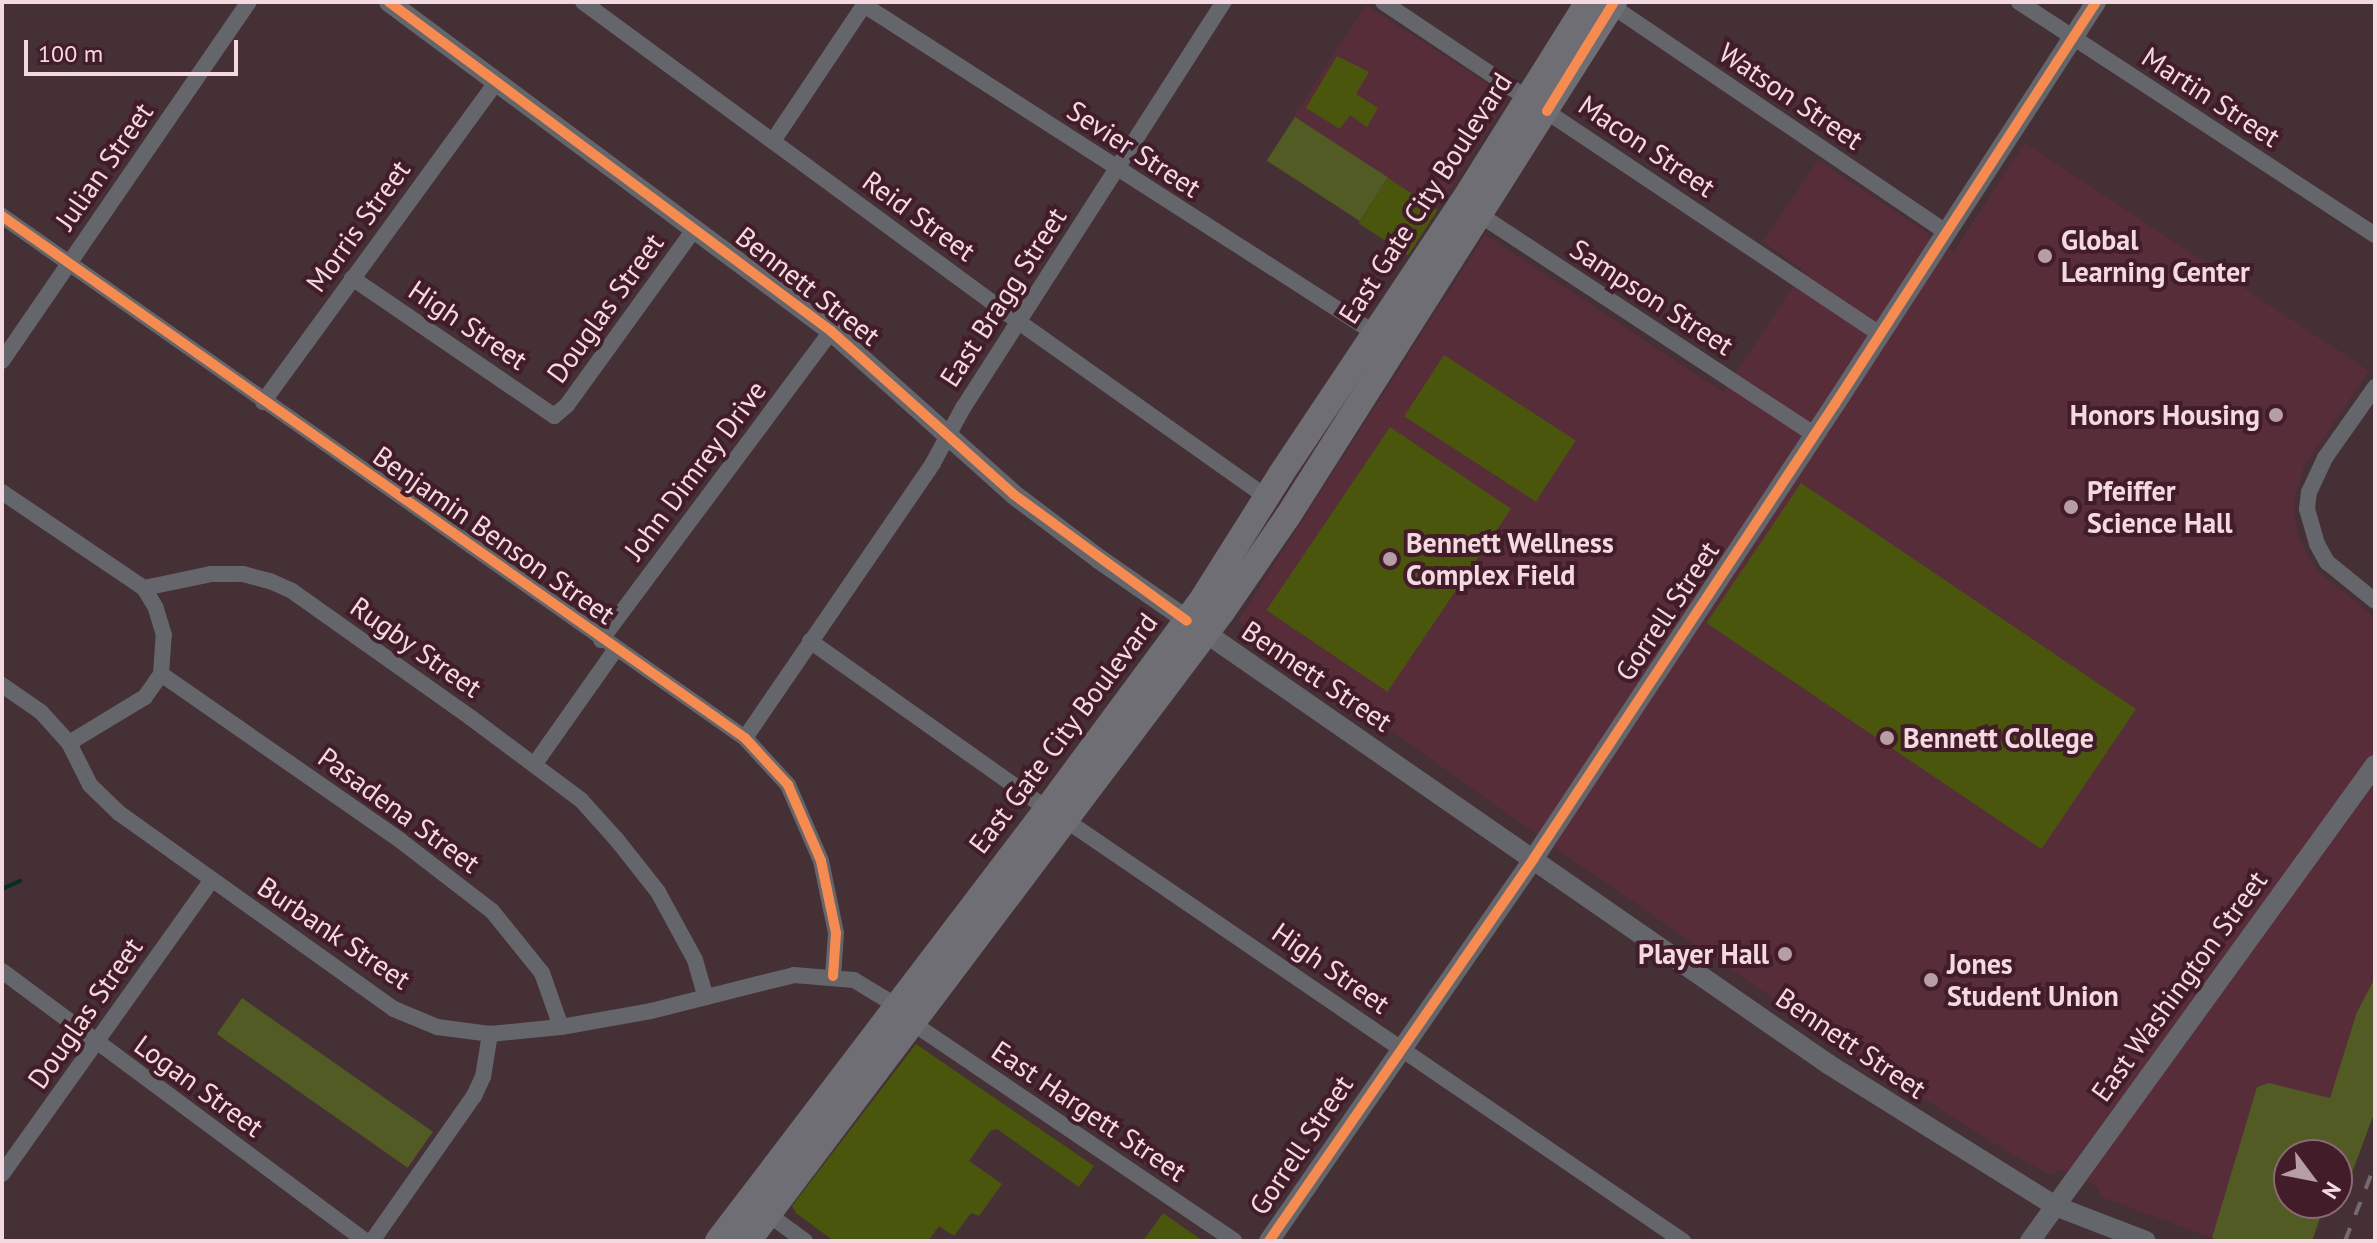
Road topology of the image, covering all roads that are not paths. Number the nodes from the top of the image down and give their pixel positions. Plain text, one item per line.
1 (249, 2) edge
2 (389, 2) edge
3 (583, 2) edge
4 (1224, 2) edge
5 (1383, 2) edge
6 (2019, 2) edge
7 (2096, 2) edge
8 (865, 3) edge
9 (1605, 3) edge
10 (2073, 38) junction
11 (496, 82) junction
12 (1537, 104) junction
13 (773, 141) junction
14 (1116, 169) junction
15 (1471, 209) junction
16 (2, 216) edge
17 (695, 228) junction
18 (1947, 233) junction
19 (2375, 235) edge
20 (69, 262) junction
21 (352, 278) junction
22 (1019, 322) junction
23 (831, 331) junction
24 (1376, 334) junction
25 (1881, 335) junction
26 (2, 361) edge
27 (2375, 387) edge
28 (263, 402) junction
29 (554, 416) joint
30 (1814, 434) junction
31 (948, 436) junction
32 (2, 492) edge
33 (1266, 497) junction
34 (144, 588) junction
35 (2375, 601) edge
36 (1196, 627) junction
37 (601, 640) junction
38 (810, 641) junction
39 (615, 650) junction
40 (161, 674) junction
41 (2, 685) edge
42 (745, 738) junction
43 (69, 743) junction
44 (534, 765) junction
45 (2375, 765) edge
46 (1057, 815) junction
47 (1534, 858) junction
48 (211, 881) junction
49 (2, 971) edge
50 (833, 976) junction
51 (705, 996) junction
52 (906, 1015) junction
53 (561, 1027) junction
54 (490, 1034) junction
55 (97, 1042) junction
56 (1402, 1048) junction
57 (2, 1174) edge
58 (2055, 1206) junction
59 (768, 1214) junction
60 (369, 1241) edge
61 (718, 1241) edge
62 (748, 1241) edge
63 (805, 1241) edge
64 (1235, 1241) edge
65 (1269, 1241) edge
66 (1683, 1241) edge
67 (2030, 1241) edge
68 (2146, 1241) edge

1 - 20 street, Julian Street
2 - 11 street, Bennett Street
3 - 13 street, Reid Street
4 - 14 street, East Bragg Street
5 - 12 street, Macon Street
6 - 10 street, Martin Street
7 - 10 street, Gorrell Street
8 - 13 street
8 - 14 street, Sevier Street
9 - 12 main road, East Gate City Boulevard
9 - 18 street, Watson Street
10 - 18 street, Gorrell Street
10 - 19 street, Martin Street
11 - 17 street, Bennett Street
11 - 21 street, Morris Street
12 - 15 main road, East Gate City Boulevard
12 - 25 street, Macon Street
13 - 22 street, Reid Street
14 - 22 street, East Bragg Street
14 - 24 street, Sevier Street
15 - 24 main road, East Gate City Boulevard
15 - 30 street, Sampson Street
15 - 36 main road, East Gate City Boulevard
16 - 20 street, Benjamin Benson Street
17 - 23 street, Bennett Street
17 - 29 street, Douglas Street
18 - 25 street, Gorrell Street
20 - 26 street, Julian Street
20 - 28 street, Benjamin Benson Street
21 - 28 street, Morris Street
21 - 29 street, High Street
22 - 31 street, East Bragg Street
22 - 33 street, Reid Street
23 - 31 street, Bennett Street
23 - 37 street, John Dimrey Drive
24 - 33 main road, East Gate City Boulevard
25 - 30 street, Gorrell Street
27 - 35 street
28 - 37 street, Benjamin Benson Street
30 - 47 street, Gorrell Street
31 - 36 street, Bennett Street
31 - 38 street, East Bragg Street
32 - 34 street
33 - 36 main road, East Gate City Boulevard
34 - 40 street
34 - 44 street, Rugby Street
36 - 46 main road, East Gate City Boulevard
36 - 47 street, Bennett Street
37 - 39 street, Benjamin Benson Street
38 - 42 street, East Bragg Street
38 - 46 street, High Street
39 - 42 street, Benjamin Benson Street
39 - 44 street
40 - 43 street
40 - 53 street, Pasadena Street
41 - 43 street, Burbank Street
42 - 50 street, Benjamin Benson Street
43 - 48 street, Burbank Street
44 - 51 street, Rugby Street
45 - 58 street, East Washington Street
46 - 52 main road, East Gate City Boulevard
46 - 56 street, High Street
47 - 56 street, Gorrell Street
47 - 58 street, Bennett Street
48 - 54 street, Burbank Street
48 - 55 street, Douglas Street
49 - 55 street, Logan Street
50 - 51 street, Burbank Street
50 - 52 street, Burbank Street
51 - 53 street, Burbank Street
52 - 59 main road, East Gate City Boulevard
52 - 61 main road, East Gate City Boulevard
52 - 64 street, East Hargett Street
53 - 54 street, Burbank Street
54 - 60 street
55 - 57 street, Douglas Street
55 - 60 street, Logan Street
56 - 65 street, Gorrell Street
56 - 66 street, High Street
58 - 67 street, East Washington Street
58 - 68 street, Bennett Street
59 - 62 main road, East Gate City Boulevard
59 - 63 street

